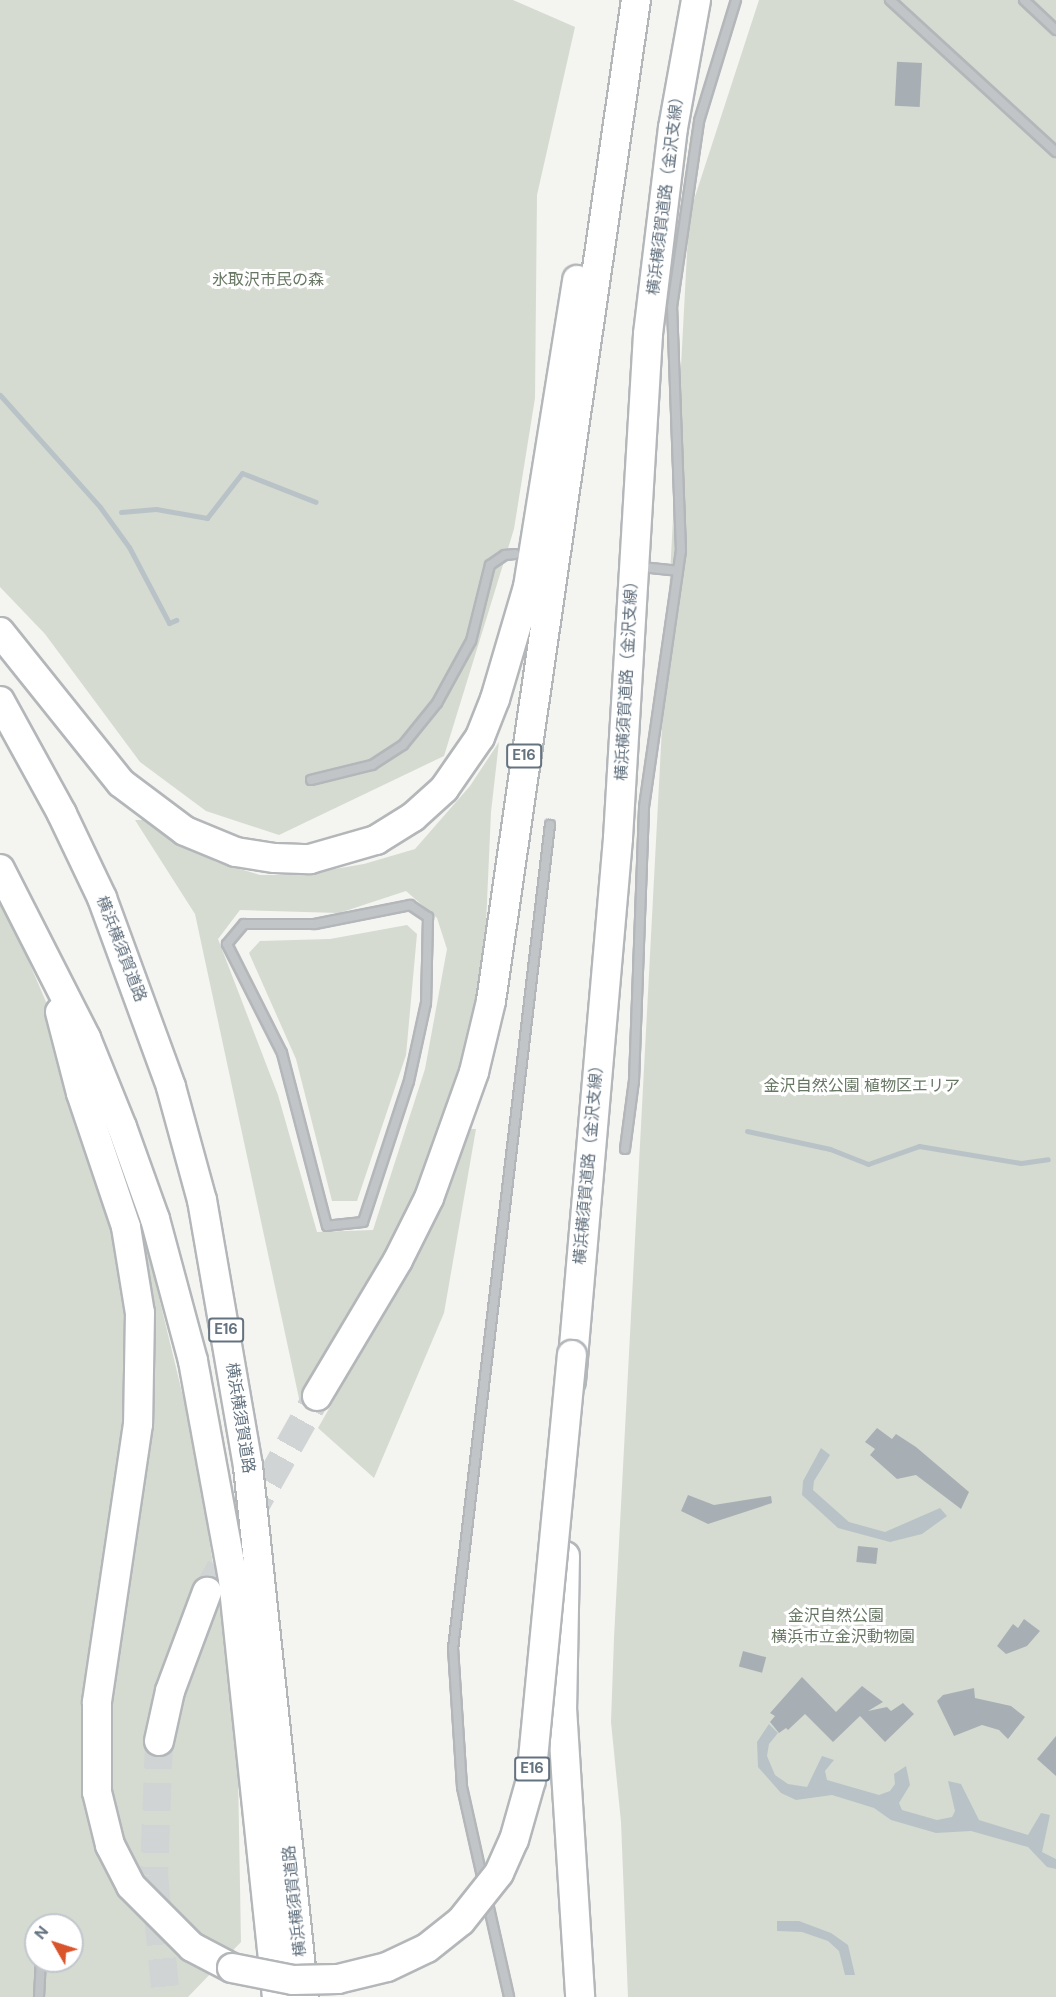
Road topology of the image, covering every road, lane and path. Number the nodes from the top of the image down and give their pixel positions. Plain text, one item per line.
1 (636, 0) edge
2 (696, 0) edge
3 (735, 0) edge
4 (890, 0) edge
5 (1024, 0) edge
6 (1056, 30) edge
7 (622, 82) junction
8 (1056, 152) edge
9 (515, 554) dead end
10 (650, 568) dead end
11 (678, 572) junction
12 (0, 632) edge
13 (0, 701) edge
14 (311, 780) dead end
15 (550, 825) dead end
16 (0, 869) edge
17 (227, 944) joint
18 (44, 948) junction
19 (625, 1149) dead end
20 (572, 1355) junction
21 (317, 1396) tunnel mouth
22 (207, 1593) tunnel mouth
23 (159, 1741) tunnel mouth
24 (40, 1973) edge
25 (39, 1997) edge
26 (277, 1997) edge
27 (304, 1997) edge
28 (509, 1997) edge
29 (580, 1997) edge

1 - 7 highway, E16
2 - 20 highway, 横浜横須賀道路（金沢支線） / E16
3 - 11 lane
4 - 8 lane
5 - 6 lane
7 - 12 highway, E16
7 - 21 highway, E16
9 - 14 lane
10 - 11 lane
11 - 19 lane
13 - 27 highway, 横浜横須賀道路 / E16
15 - 28 lane
16 - 18 highway, 横浜横須賀道路 / E16
17 - 17 lane
18 - 20 highway, E16, bridge
18 - 26 highway, 横浜横須賀道路 / E16
20 - 29 highway, E16, bridge
22 - 23 highway
24 - 25 lane

